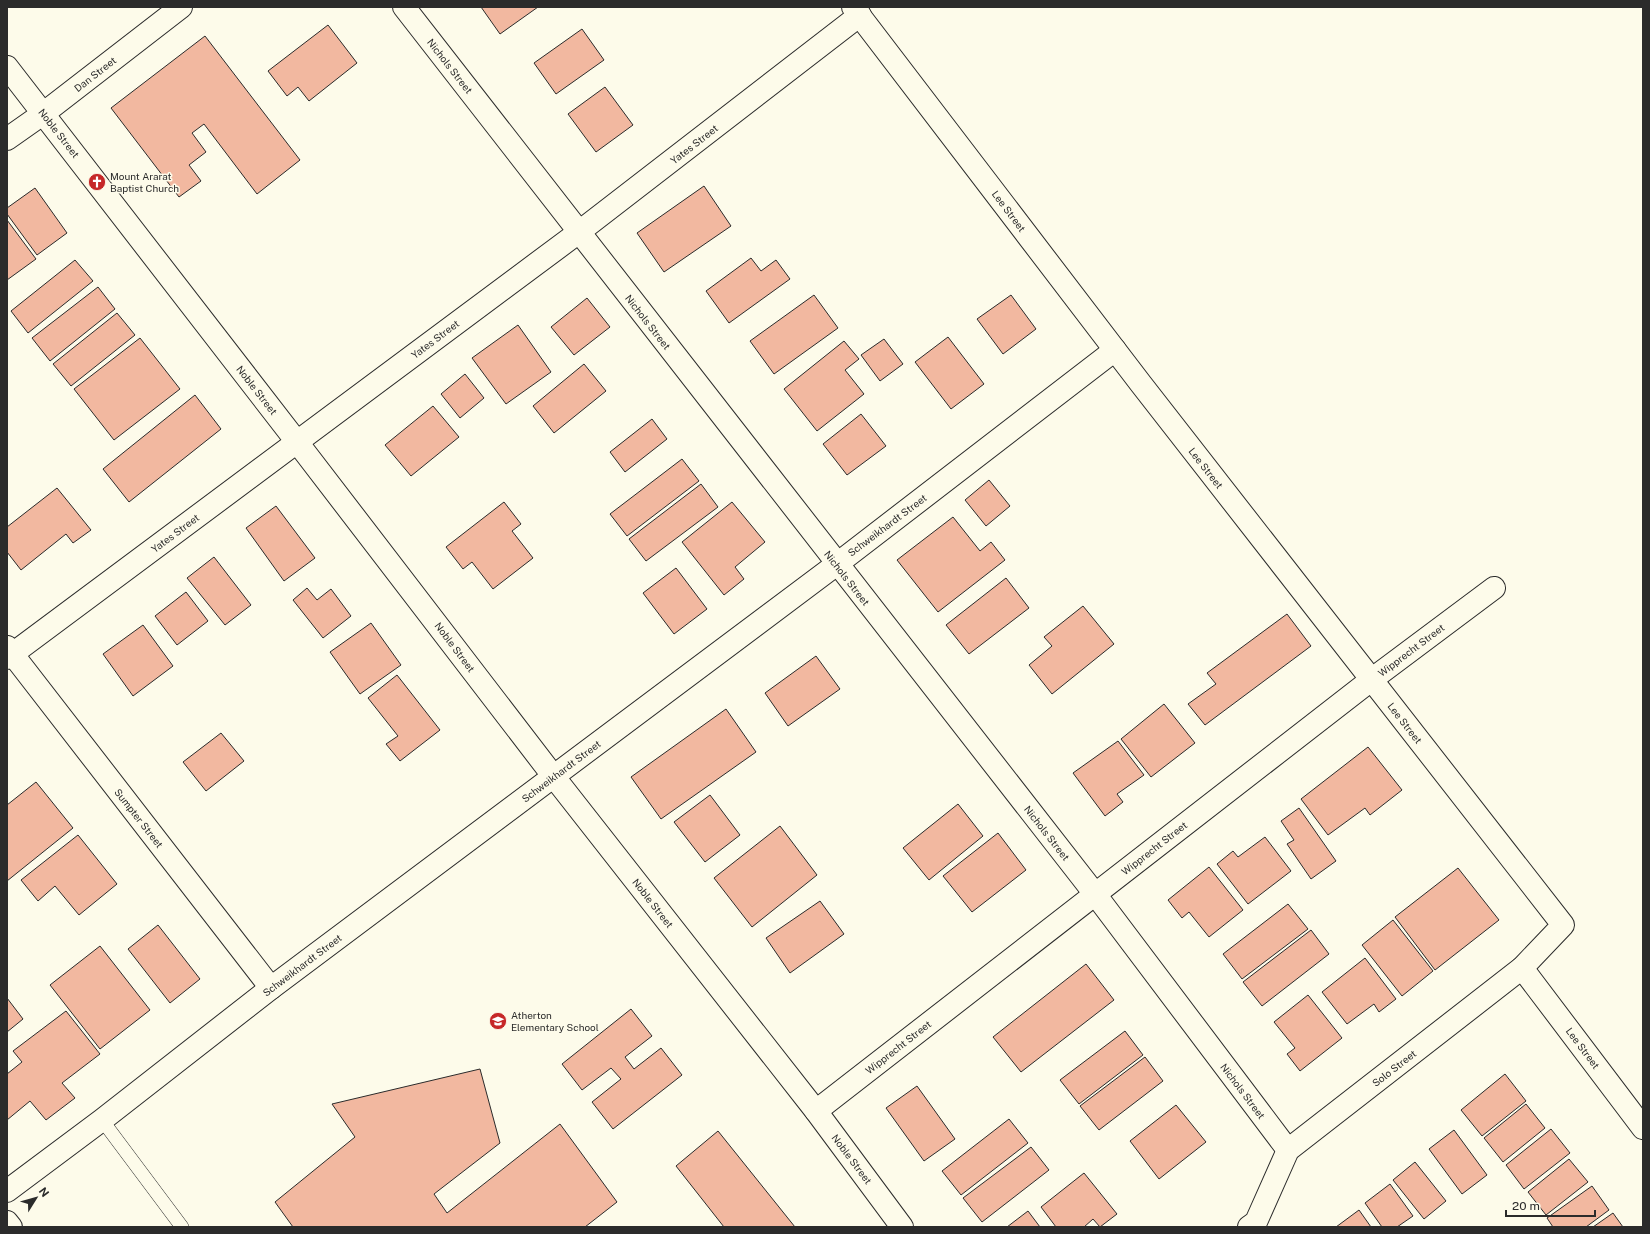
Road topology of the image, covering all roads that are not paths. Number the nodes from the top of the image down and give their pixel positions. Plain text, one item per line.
1 (181, 7) edge
2 (404, 7) edge
3 (857, 11) edge
4 (7, 67) edge
5 (44, 113) junction
6 (7, 139) edge
7 (579, 232) junction
8 (1115, 350) junction
9 (297, 442) junction
10 (837, 564) junction
11 (1494, 588) dead end
12 (9, 653) edge
13 (1371, 680) junction
14 (554, 777) junction
15 (1095, 894) junction
16 (1563, 925) joint
17 (1522, 968) junction
18 (271, 988) junction
19 (816, 1111) junction
20 (102, 1120) junction
21 (1643, 1128) edge
22 (1288, 1150) junction
23 (7, 1191) edge
24 (7, 1222) edge
25 (1255, 1225) edge
26 (11, 1227) edge
27 (182, 1227) edge
28 (902, 1227) edge

1 - 5 street, Dan Street
2 - 7 street, Nichols Street
3 - 7 street, Yates Street
3 - 8 street, Lee Street
4 - 5 street, Noble Street
5 - 6 street, Dan Street
5 - 9 street, Noble Street
7 - 9 street, Yates Street
7 - 10 street, Nichols Street
8 - 10 street, Schweikhardt Street
8 - 13 street, Lee Street
9 - 12 street, Yates Street
9 - 14 street, Noble Street
10 - 14 street, Schweikhardt Street
10 - 15 street, Nichols Street
11 - 13 street, Wipprecht Street
12 - 18 street, Sumpter Street
13 - 15 street, Wipprecht Street
13 - 16 street, Lee Street
14 - 18 street, Schweikhardt Street
14 - 19 street, Noble Street
15 - 19 street, Wipprecht Street
15 - 22 street, Nichols Street
16 - 17 street, Solo Street
17 - 21 street, Lee Street
17 - 22 street, Solo Street
18 - 20 street, Schweikhardt Street
19 - 28 street, Noble Street
20 - 23 street, Schweikhardt Street
20 - 27 lane
22 - 25 street, Solo Street
24 - 26 street

